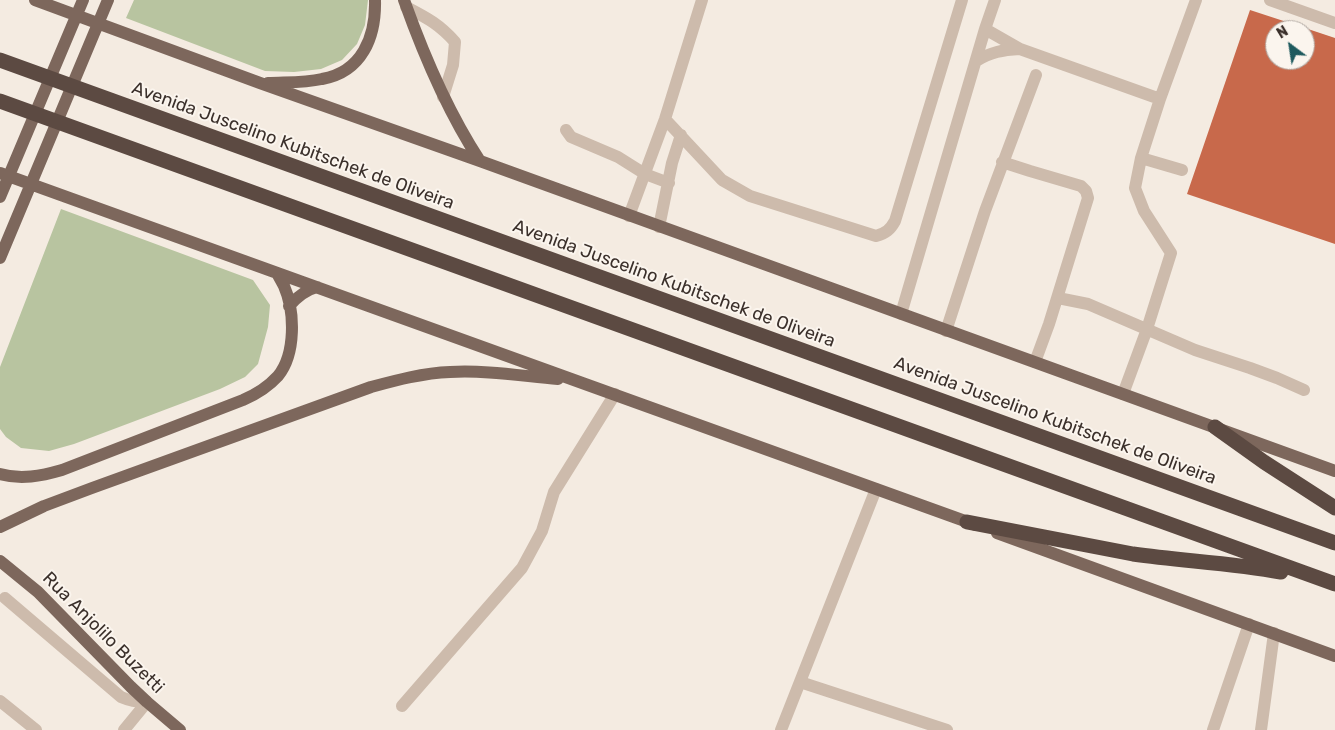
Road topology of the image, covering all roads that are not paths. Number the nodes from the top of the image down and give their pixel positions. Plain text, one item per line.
1 (35, 0) edge
2 (83, 0) edge
3 (108, 0) edge
4 (375, 0) edge
5 (702, 0) edge
6 (962, 0) edge
7 (995, 0) edge
8 (1196, 0) edge
9 (1270, 0) edge
10 (405, 4) edge
11 (1335, 23) edge
12 (985, 29) junction
13 (1020, 49) junction
14 (0, 60) edge
15 (976, 61) junction
16 (1036, 75) dead end
17 (260, 83) junction
18 (443, 97) junction
19 (1160, 99) junction
20 (0, 102) edge
21 (665, 119) junction
22 (566, 130) dead end
23 (681, 135) junction
24 (1141, 158) junction
25 (480, 161) junction
26 (1002, 162) junction
27 (1182, 170) dead end
28 (0, 173) edge
29 (645, 174) junction
30 (669, 183) junction
31 (0, 197) edge
32 (629, 216) junction
33 (659, 227) junction
34 (0, 258) edge
35 (276, 273) junction
36 (317, 287) junction
37 (1058, 298) junction
38 (289, 306) junction
39 (900, 314) junction
40 (1147, 329) junction
41 (946, 331) junction
42 (1034, 362) junction
43 (575, 380) junction
44 (1304, 390) dead end
45 (615, 394) junction
46 (1123, 394) junction
47 (1215, 428) junction
48 (1335, 472) edge
49 (0, 474) edge
50 (876, 489) junction
51 (1335, 508) edge
52 (967, 522) junction
53 (0, 527) edge
54 (1335, 543) edge
55 (0, 561) edge
56 (1331, 582) edge
57 (5, 598) dead end
58 (1249, 624) junction
59 (1274, 633) junction
60 (1335, 656) edge
61 (800, 682) junction
62 (0, 701) edge
63 (147, 702) junction
64 (402, 706) dead end
65 (36, 730) edge
66 (124, 730) edge
67 (180, 730) edge
68 (782, 730) edge
69 (947, 730) edge
70 (1213, 730) edge
71 (1261, 730) edge

1 - 17 main road
2 - 31 main road
3 - 34 main road
4 - 17 main road
5 - 21 street
6 - 23 street
7 - 12 street
8 - 19 street
9 - 11 street
10 - 18 main road
10 - 18 street
12 - 13 street
12 - 15 street
13 - 15 street
13 - 19 street
14 - 54 highway, Avenida Juscelino Kubitschek de Oliveira
15 - 39 street
16 - 26 street
17 - 25 main road
18 - 25 main road
19 - 24 street
20 - 56 highway
21 - 23 street
21 - 29 street
22 - 29 street
23 - 30 street
24 - 27 street
24 - 40 street
25 - 32 main road
26 - 37 street
26 - 41 street
28 - 35 main road
29 - 30 street
29 - 32 street
30 - 33 street
32 - 33 main road
33 - 39 main road
35 - 36 main road
35 - 38 main road
36 - 38 main road
36 - 43 main road
37 - 40 street
37 - 42 street
38 - 49 main road
39 - 41 main road
40 - 44 street
40 - 46 street
41 - 42 main road
42 - 46 main road
43 - 45 main road
43 - 53 main road
45 - 50 main road
45 - 64 street
46 - 47 main road
47 - 48 main road
47 - 51 highway
50 - 52 main road
50 - 61 street
52 - 56 highway
52 - 58 main road
55 - 63 main road, Rua Anjolilo Buzetti
57 - 63 street
58 - 59 main road
58 - 70 street
59 - 60 main road
59 - 71 street
61 - 68 street
61 - 69 street
62 - 65 street
63 - 66 street
63 - 67 main road, Rua Anjolilo Buzetti

